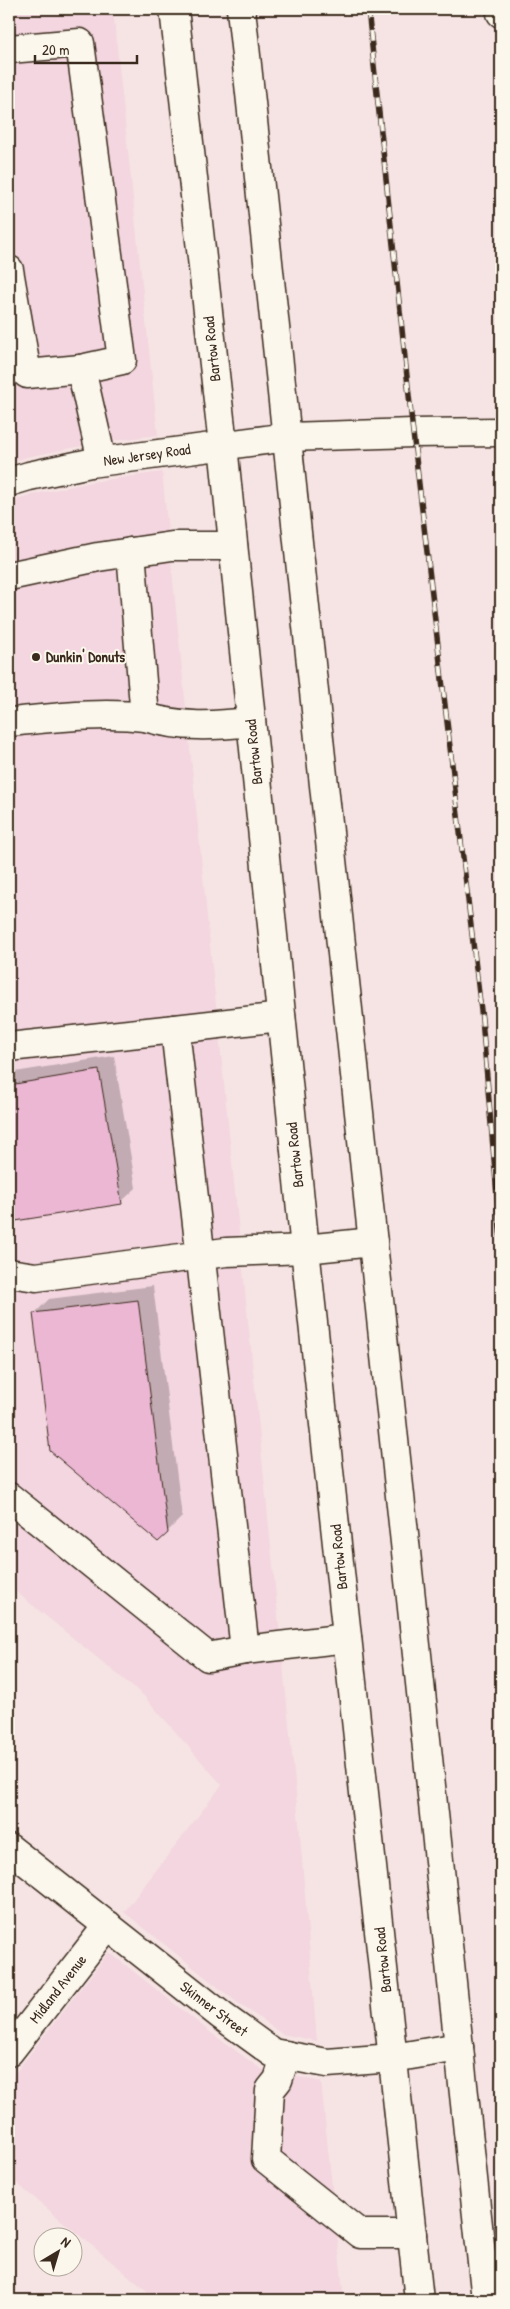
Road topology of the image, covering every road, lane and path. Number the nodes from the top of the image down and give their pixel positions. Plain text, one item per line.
1 (174, 9) edge
2 (241, 9) edge
3 (501, 9) edge
4 (501, 13) edge
5 (9, 49) edge
6 (9, 270) edge
7 (81, 369) junction
8 (501, 432) edge
9 (288, 437) junction
10 (223, 445) junction
11 (102, 461) junction
12 (9, 482) edge
13 (234, 546) junction
14 (131, 552) junction
15 (9, 576) edge
16 (145, 717) junction
17 (9, 722) edge
18 (251, 722) junction
19 (282, 1017) junction
20 (175, 1029) junction
21 (9, 1047) edge
22 (373, 1242) junction
23 (305, 1249) junction
24 (201, 1255) junction
25 (9, 1273) edge
26 (9, 1497) edge
27 (347, 1638) junction
28 (245, 1650) junction
29 (9, 1848) edge
30 (108, 1925) junction
31 (459, 2047) junction
32 (9, 2052) edge
33 (286, 2055) junction
34 (393, 2058) junction
35 (412, 2234) junction
36 (419, 2300) edge
37 (486, 2300) edge

1 - 10 main road, Bartow Road
2 - 9 main road
3 - 4 main road
5 - 7 main road
6 - 7 main road
7 - 11 main road
8 - 9 main road, New Jersey Road
9 - 10 main road, New Jersey Road
9 - 22 main road
10 - 11 main road, New Jersey Road
10 - 13 main road, Bartow Road
11 - 12 main road, New Jersey Road
13 - 14 main road
13 - 18 main road, Bartow Road
14 - 15 main road
14 - 16 main road
16 - 17 main road
16 - 18 main road
18 - 19 main road, Bartow Road
19 - 20 main road
19 - 23 main road, Bartow Road
20 - 21 main road
20 - 24 main road
22 - 23 main road
22 - 31 main road
23 - 24 main road
23 - 27 main road, Bartow Road
24 - 25 main road
24 - 28 main road
26 - 28 main road
27 - 28 main road
27 - 34 main road, Bartow Road
29 - 30 main road, Skinner Street
30 - 32 main road, Midland Avenue
30 - 33 main road, Skinner Street
31 - 34 main road, Skinner Street
31 - 37 main road
33 - 34 main road, Skinner Street
33 - 35 main road
34 - 35 main road, Bartow Road
35 - 36 main road, Bartow Road

